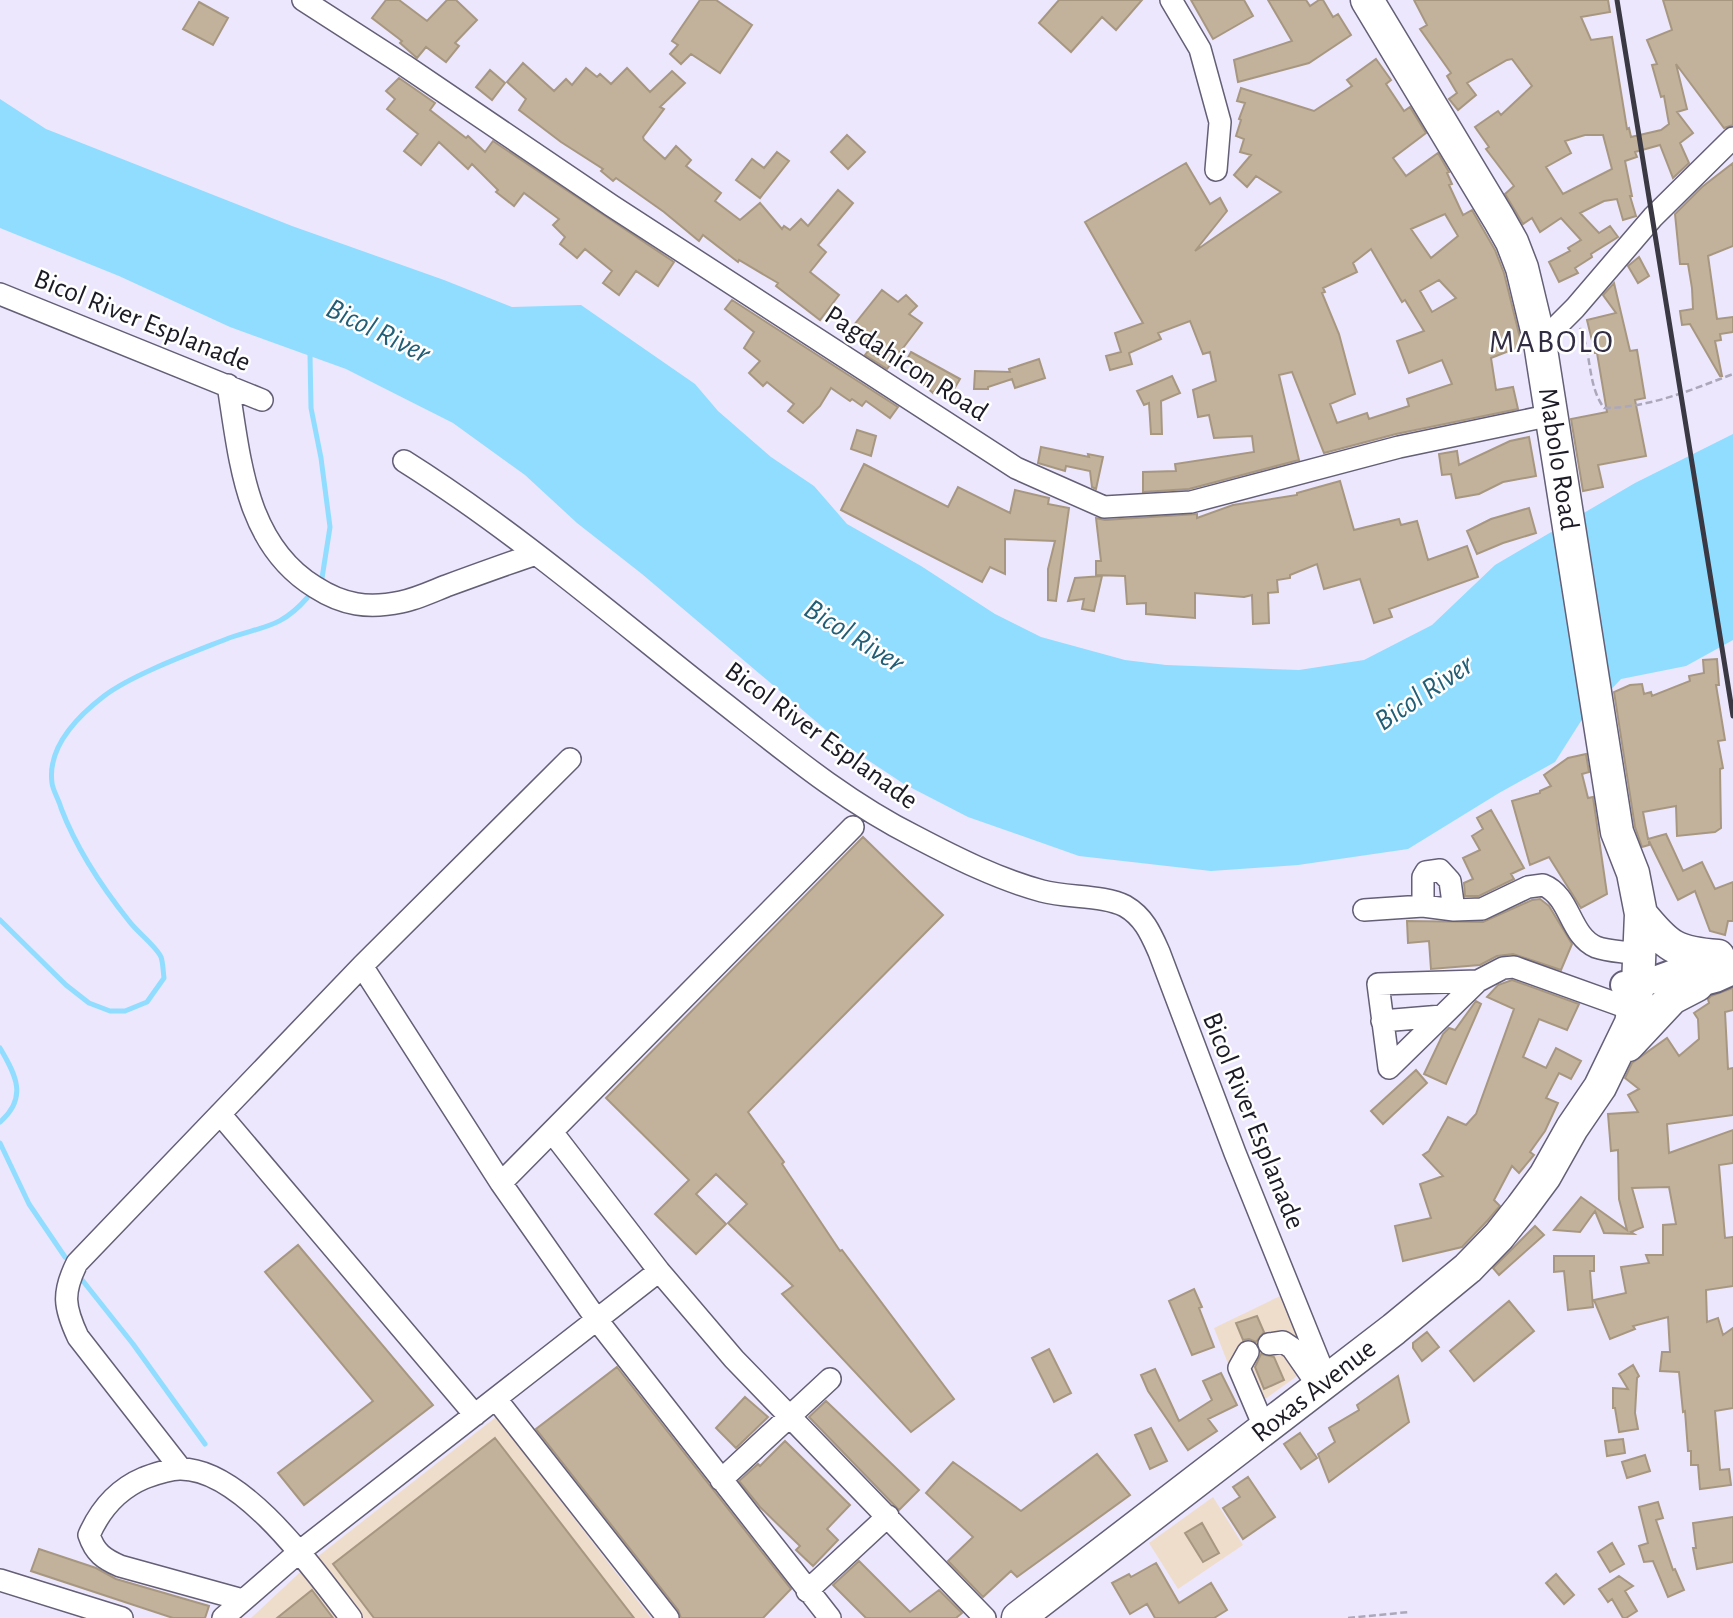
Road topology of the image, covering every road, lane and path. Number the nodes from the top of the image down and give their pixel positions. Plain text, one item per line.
1 (303, 0) edge
2 (1171, 0) edge
3 (1367, 0) edge
4 (1733, 138) edge
5 (1216, 170) dead end
6 (0, 294) edge
7 (1575, 308) junction
8 (1540, 343) junction
9 (1733, 374) edge
10 (228, 385) junction
11 (262, 400) dead end
12 (1552, 415) junction
13 (404, 461) dead end
14 (536, 554) junction
15 (570, 759) dead end
16 (853, 827) dead end
17 (1617, 832) junction
18 (1423, 906) junction
19 (1454, 910) junction
20 (1364, 911) dead end
21 (1641, 914) junction
22 (1623, 952) junction
23 (1728, 961) edge
24 (362, 966) junction
25 (1478, 981) junction
26 (1696, 985) junction
27 (1628, 993) junction
28 (1442, 1016) junction
29 (1382, 1021) junction
30 (1609, 1067) junction
31 (219, 1114) junction
32 (1572, 1128) junction
33 (552, 1132) junction
34 (501, 1183) junction
35 (659, 1271) junction
36 (597, 1320) junction
37 (1269, 1344) dead end
38 (1248, 1352) dead end
39 (830, 1379) dead end
40 (1323, 1384) junction
41 (496, 1399) junction
42 (475, 1415) junction
43 (790, 1418) junction
44 (1265, 1429) junction
45 (181, 1469) junction
46 (721, 1480) junction
47 (888, 1516) junction
48 (299, 1552) junction
49 (0, 1580) edge
50 (807, 1591) junction
51 (243, 1600) junction
52 (1409, 1612) dead end
53 (122, 1618) edge
54 (223, 1618) edge
55 (351, 1618) edge
56 (668, 1618) edge
57 (830, 1618) edge
58 (985, 1618) edge
59 (1018, 1618) edge
60 (1348, 1618) edge

1 - 12 street, Pagdahicon Road
2 - 5 street
3 - 8 highway, Mabolo Road
4 - 7 street
6 - 10 street, Bicol River Esplanade
7 - 8 street
7 - 9 path
8 - 12 highway, Mabolo Road
10 - 11 street, Bicol River Esplanade
10 - 14 street
12 - 17 highway, Mabolo Road
13 - 14 street, Bicol River Esplanade
14 - 40 street, Bicol River Esplanade
15 - 24 street
16 - 33 street
17 - 21 highway, Mabolo Road
17 - 22 highway, Mabolo Road
18 - 19 street
18 - 19 street
18 - 20 street
19 - 22 street
21 - 23 highway
21 - 27 highway, Mabolo Road
22 - 27 highway, Mabolo Road
23 - 26 main road
23 - 27 main road
24 - 31 street
24 - 34 street
25 - 27 street
25 - 28 street
25 - 29 street
26 - 27 main road
26 - 30 highway
27 - 30 highway, Roxas Avenue
27 - 32 highway, Roxas Avenue
28 - 29 street
28 - 29 street
30 - 32 highway, Roxas Avenue
31 - 42 street
31 - 45 street
32 - 40 highway, Roxas Avenue
33 - 34 street
33 - 35 street
34 - 36 street
35 - 36 street
35 - 43 street
36 - 41 street
36 - 46 street
37 - 40 street
38 - 44 street
39 - 43 street
40 - 44 highway, Roxas Avenue
41 - 42 street
41 - 56 street
42 - 48 street
43 - 46 street
43 - 47 street
44 - 59 highway, Roxas Avenue
45 - 48 street
45 - 51 street
46 - 50 street
47 - 50 street
47 - 58 street
48 - 51 street
48 - 55 street
49 - 53 street
50 - 57 street
51 - 54 street
52 - 60 path

